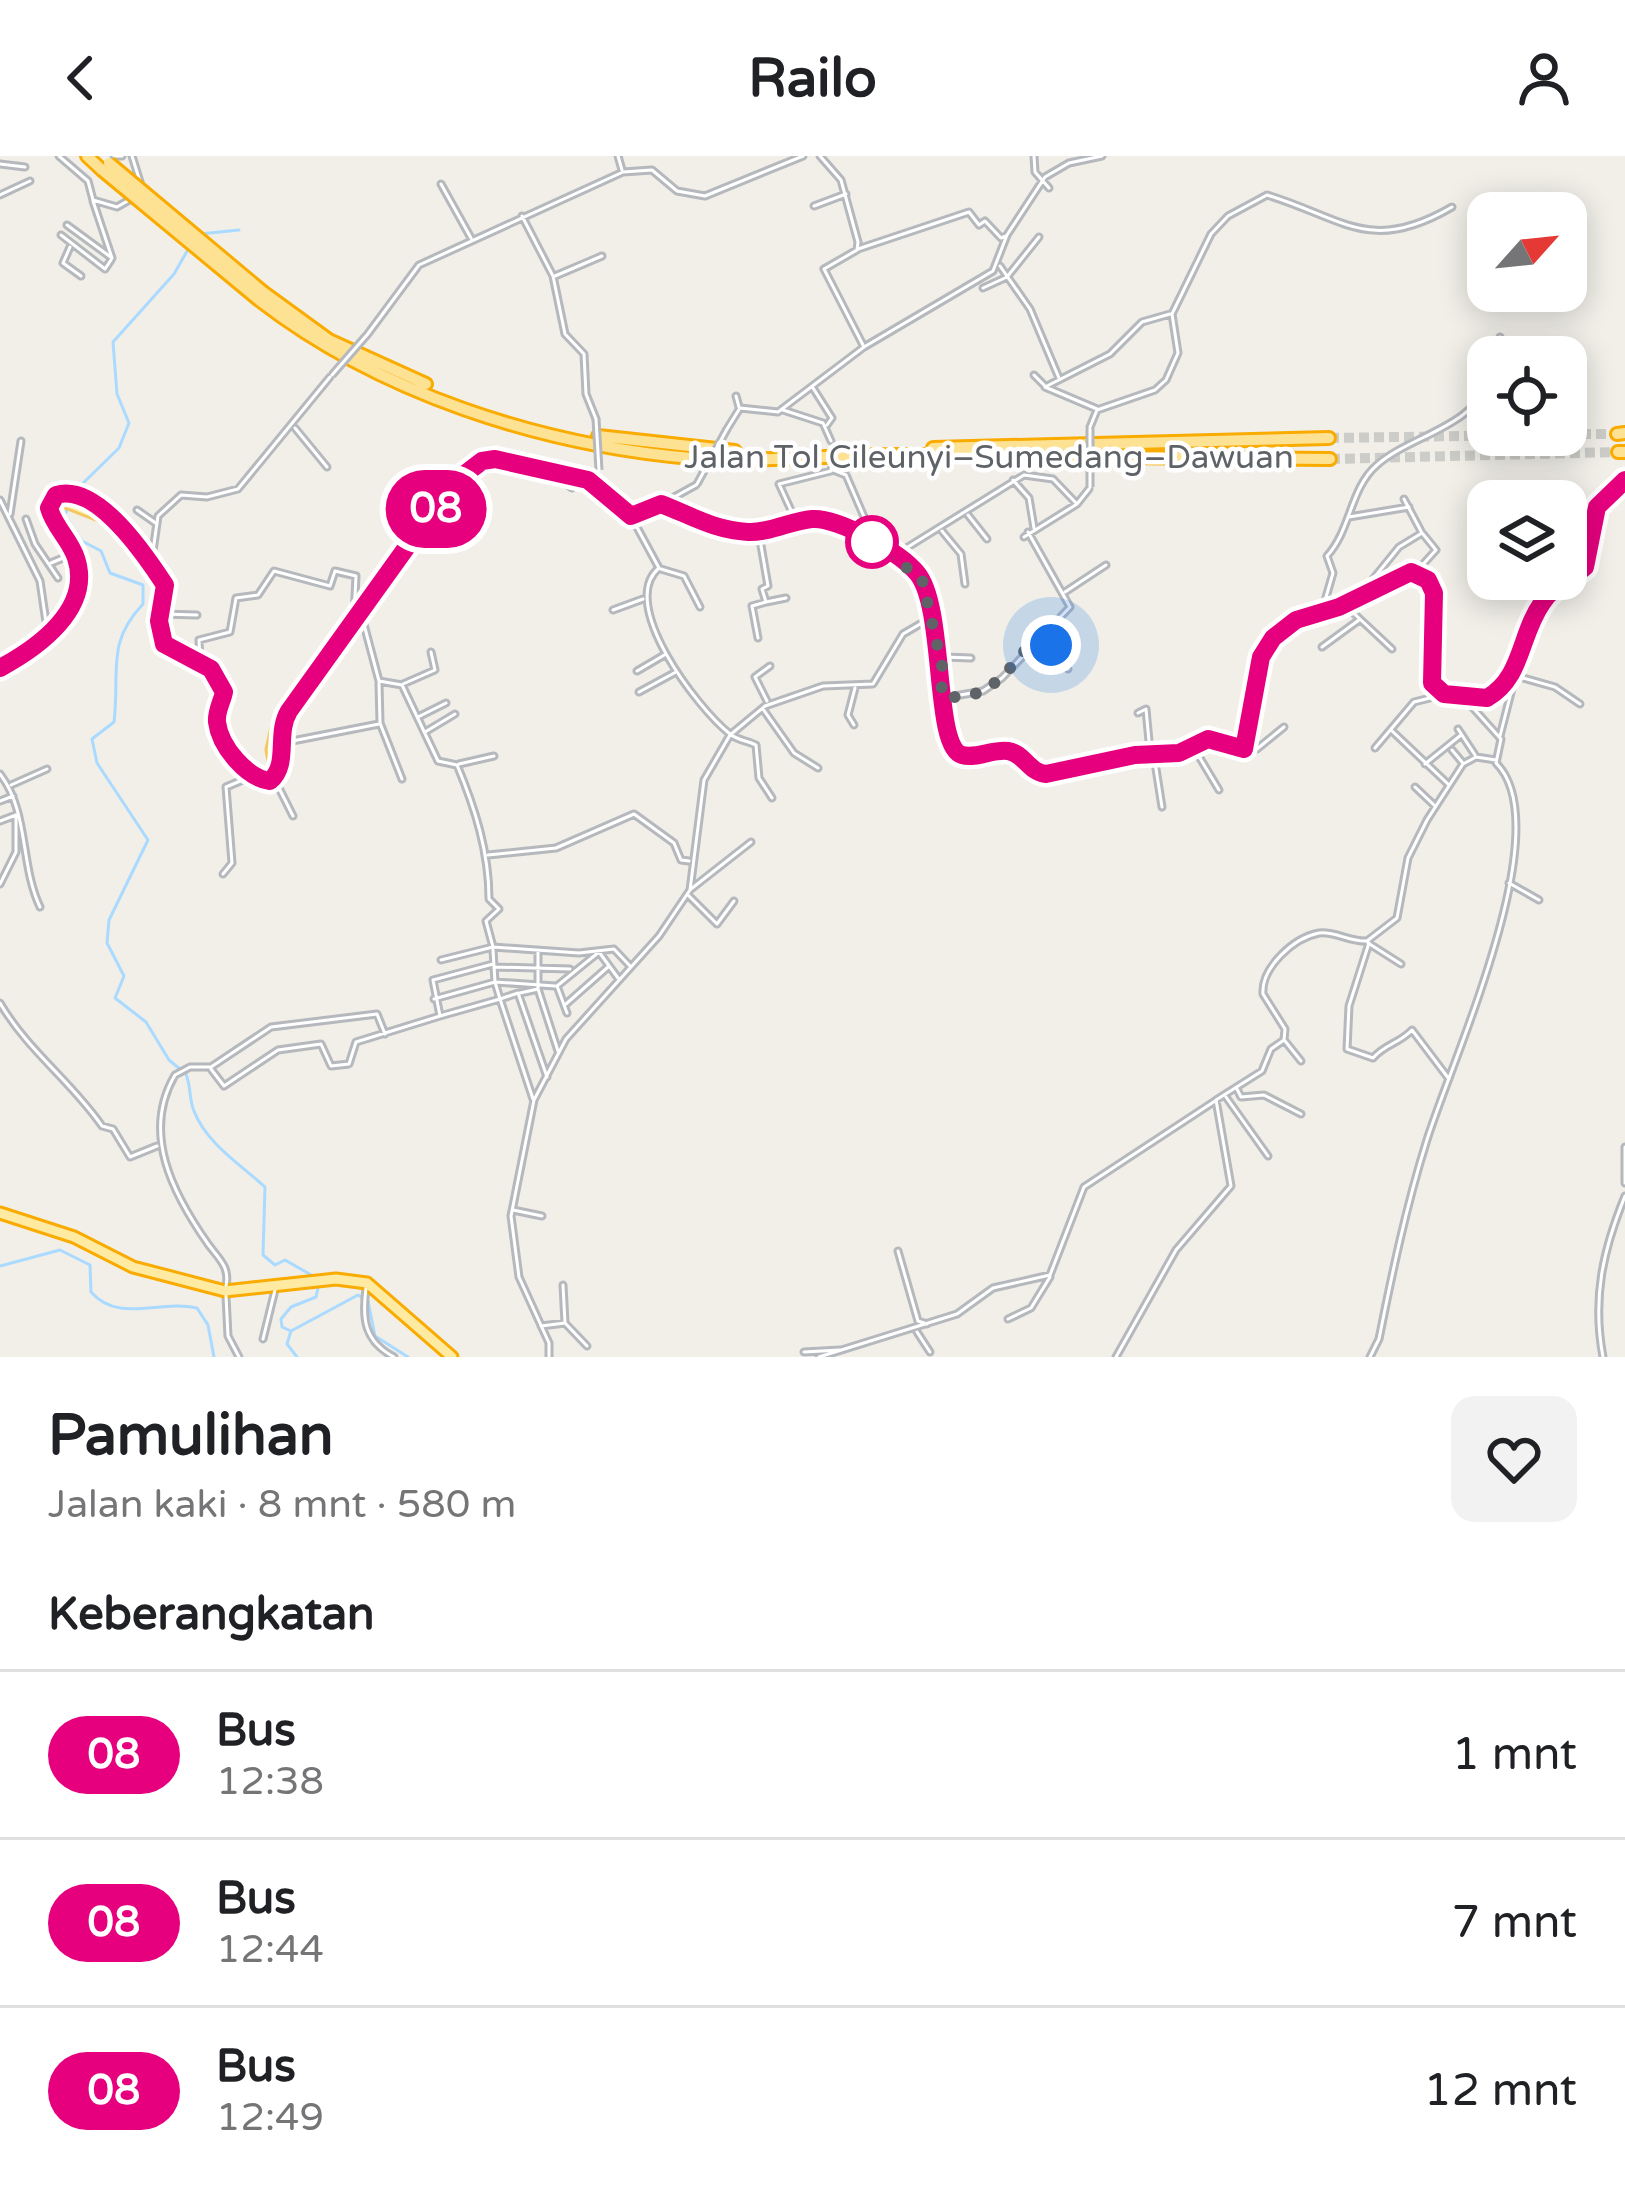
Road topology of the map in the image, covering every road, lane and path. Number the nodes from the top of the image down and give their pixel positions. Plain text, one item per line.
1 (59, 156) edge
2 (87, 156) edge
3 (122, 156) edge
4 (132, 156) edge
5 (618, 156) edge
6 (803, 156) edge
7 (820, 156) edge
8 (1034, 156) edge
9 (1102, 156) edge
10 (107, 161) edge
11 (0, 164) edge
12 (25, 167) dead end
13 (623, 172) junction
14 (30, 181) dead end
15 (1041, 182) junction
16 (441, 184) dead end
17 (1049, 188) dead end
18 (846, 194) junction
19 (0, 195) edge
20 (93, 200) junction
21 (814, 206) dead end
22 (1452, 207) dead end
23 (522, 214) junction
24 (68, 225) dead end
25 (61, 235) dead end
26 (1007, 235) junction
27 (1039, 237) dead end
28 (472, 239) junction
29 (72, 244) junction
30 (93, 248) junction
31 (857, 250) junction
32 (86, 256) junction
33 (602, 256) dead end
34 (112, 258) junction
35 (999, 264) junction
36 (553, 276) junction
37 (81, 277) dead end
38 (1007, 277) junction
39 (983, 288) dead end
40 (261, 296) junction
41 (1172, 314) junction
42 (864, 347) junction
43 (1034, 375) dead end
44 (1060, 379) junction
45 (812, 386) junction
46 (1045, 386) junction
47 (736, 396) dead end
48 (740, 408) junction
49 (782, 409) junction
50 (1097, 410) junction
51 (1467, 410) edge
52 (826, 425) junction
53 (294, 427) junction
54 (1329, 438) tunnel mouth
55 (21, 441) dead end
56 (831, 441) dead end
57 (1330, 459) tunnel mouth
58 (327, 467) dead end
59 (548, 471) junction
60 (599, 471) junction
61 (1012, 479) junction
62 (588, 480) junction
63 (1625, 480) edge
64 (572, 488) dead end
65 (603, 493) junction
66 (1404, 499) dead end
67 (0, 500) edge
68 (661, 504) junction
69 (1077, 504) junction
70 (1409, 507) junction
71 (137, 510) dead end
72 (967, 513) junction
73 (9, 516) junction
74 (631, 516) junction
75 (1347, 517) junction
76 (26, 519) dead end
77 (796, 522) junction
78 (157, 524) junction
79 (940, 529) junction
80 (759, 532) junction
81 (1028, 532) junction
82 (1421, 533) junction
83 (987, 539) dead end
84 (876, 545) junction
85 (74, 553) junction
86 (893, 556) junction
87 (50, 564) junction
88 (152, 566) junction
89 (1106, 566) dead end
90 (659, 568) junction
91 (1415, 573) junction
92 (58, 578) dead end
93 (965, 584) dead end
94 (1378, 587) junction
95 (1063, 593) junction
96 (786, 598) dead end
97 (644, 599) junction
98 (766, 602) junction
99 (1345, 604) junction
100 (700, 607) dead end
101 (613, 610) dead end
102 (1321, 613) junction
103 (160, 614) junction
104 (358, 614) junction
105 (196, 615) dead end
106 (932, 619) junction
107 (1360, 619) junction
108 (1042, 631) junction
109 (46, 637) junction
110 (758, 638) dead end
111 (1322, 647) dead end
112 (1392, 649) dead end
113 (431, 652) dead end
114 (668, 653) junction
115 (936, 658) junction
116 (971, 658) dead end
117 (200, 662) junction
118 (770, 666) dead end
119 (0, 668) edge
120 (1068, 669) dead end
121 (637, 671) dead end
122 (677, 671) junction
123 (1515, 675) junction
124 (379, 681) junction
125 (402, 685) junction
126 (855, 686) junction
127 (639, 692) dead end
128 (1444, 694) junction
129 (941, 695) junction
130 (1464, 698) junction
131 (446, 703) dead end
132 (1580, 704) dead end
133 (769, 705) junction
134 (762, 708) junction
135 (1138, 713) dead end
136 (455, 714) dead end
137 (416, 718) junction
138 (283, 720) junction
139 (380, 723) junction
140 (854, 725) dead end
141 (1284, 727) dead end
142 (1389, 729) junction
143 (423, 733) junction
144 (730, 734) junction
145 (1500, 736) junction
146 (280, 743) junction
147 (1193, 747) junction
148 (1246, 747) junction
149 (1375, 748) dead end
150 (1452, 750) dead end
151 (1152, 754) junction
152 (494, 756) dead end
153 (1476, 757) junction
154 (1496, 760) junction
155 (1462, 764) junction
156 (457, 765) junction
157 (1423, 766) junction
158 (818, 768) dead end
159 (47, 769) dead end
160 (0, 774) edge
161 (254, 776) junction
162 (276, 777) junction
163 (402, 779) dead end
164 (1450, 785) junction
165 (9, 786) junction
166 (1415, 788) dead end
167 (1219, 790) dead end
168 (13, 796) junction
169 (772, 798) dead end
170 (0, 801) edge
171 (1435, 806) junction
172 (1162, 807) dead end
173 (17, 815) junction
174 (293, 816) dead end
175 (0, 820) edge
176 (20, 827) junction
177 (751, 842) dead end
178 (487, 855) junction
179 (691, 861) junction
180 (223, 874) dead end
181 (1508, 882) junction
182 (0, 884) edge
183 (688, 892) junction
184 (1539, 900) dead end
185 (734, 902) dead end
186 (40, 907) dead end
187 (1368, 942) junction
188 (493, 948) junction
189 (538, 951) junction
190 (599, 952) junction
191 (442, 960) dead end
192 (1401, 964) dead end
193 (493, 965) junction
194 (610, 966) junction
195 (630, 966) junction
196 (538, 969) junction
197 (569, 969) dead end
198 (619, 979) junction
199 (495, 982) junction
200 (557, 986) junction
201 (538, 987) junction
202 (518, 993) junction
203 (434, 999) junction
204 (500, 999) junction
205 (0, 1003) edge
206 (562, 1006) junction
207 (567, 1013) dead end
208 (440, 1016) junction
209 (385, 1034) junction
210 (1284, 1040) junction
211 (559, 1053) junction
212 (1301, 1061) dead end
213 (209, 1068) junction
214 (547, 1078) junction
215 (1450, 1079) junction
216 (1236, 1088) junction
217 (1225, 1095) junction
218 (534, 1100) junction
219 (1216, 1100) junction
220 (1301, 1114) dead end
221 (158, 1145) junction
222 (1625, 1147) edge
223 (1268, 1156) dead end
224 (1625, 1183) edge
225 (1625, 1196) edge
226 (511, 1209) junction
227 (0, 1214) edge
228 (542, 1216) dead end
229 (898, 1250) dead end
230 (1050, 1275) junction
231 (367, 1283) junction
232 (563, 1285) dead end
233 (275, 1288) junction
234 (225, 1291) junction
235 (1009, 1319) dead end
236 (566, 1323) junction
237 (929, 1325) junction
238 (539, 1326) junction
239 (916, 1330) junction
240 (263, 1339) dead end
241 (587, 1346) dead end
242 (842, 1350) junction
243 (804, 1352) dead end
244 (930, 1352) dead end
245 (451, 1356) edge
246 (239, 1357) edge
247 (394, 1357) edge
248 (549, 1357) edge
249 (819, 1357) edge
250 (1116, 1357) edge
251 (1370, 1357) edge
252 (1603, 1357) edge

1 - 20 street
2 - 10 highway, Jalan Tol Cileunyi–Sumedang–Dawuan
3 - 10 street
4 - 20 street
5 - 13 street
6 - 13 street
7 - 18 street
8 - 15 street
9 - 15 street
10 - 40 highway, Jalan Tol Cileunyi–Sumedang–Dawuan, bridge
11 - 12 street
13 - 23 street
14 - 19 street
15 - 17 street
15 - 26 street
16 - 28 street
18 - 21 street
18 - 31 street
20 - 34 street
22 - 41 street
23 - 28 street
23 - 36 street
24 - 30 street
25 - 29 street
26 - 31 street
26 - 35 street
27 - 38 street
28 - 53 street, bridge
29 - 32 street
29 - 37 street
30 - 32 street
30 - 34 street
31 - 42 street
32 - 34 street
33 - 36 street
35 - 38 street
35 - 42 street
36 - 60 street, bridge
38 - 39 street
38 - 44 street
40 - 54 highway, Jalan Tol Cileunyi–Sumedang–Dawuan
40 - 57 highway, Jalan Tol Cileunyi–Sumedang–Dawuan
41 - 44 street
41 - 50 street
42 - 45 street
43 - 46 street
44 - 46 street
45 - 49 street
45 - 52 street
46 - 50 street
47 - 48 street
48 - 49 street
48 - 68 street, bridge
49 - 52 street
50 - 69 street, bridge
51 - 75 street
52 - 56 street
53 - 58 street
53 - 78 street
55 - 73 street
59 - 62 main road
59 - 64 street
59 - 104 main road
60 - 62 street
60 - 65 street
61 - 69 street
61 - 72 street
61 - 81 street
62 - 65 main road
63 - 123 main road
65 - 74 main road
66 - 70 street
67 - 73 street
68 - 74 main road
68 - 80 main road
69 - 81 street
70 - 75 street
70 - 82 street
71 - 78 street
72 - 79 street
72 - 83 street
73 - 109 street
74 - 90 street
75 - 102 street
76 - 87 street
77 - 80 main road
77 - 84 main road
77 - 84 street
78 - 88 street
79 - 86 street
79 - 93 street
80 - 98 street
81 - 95 street
82 - 91 street
82 - 94 street
84 - 86 main road
85 - 87 street
85 - 88 main road
85 - 109 main road
86 - 106 main road
87 - 92 street
88 - 103 main road
89 - 95 street
90 - 97 street
90 - 100 street
91 - 94 main road
91 - 128 main road
94 - 99 main road
95 - 108 street
96 - 98 street
97 - 101 street
97 - 114 street
98 - 110 street
99 - 102 main road
99 - 107 street
102 - 148 main road
103 - 105 street
103 - 117 main road
104 - 117 street
104 - 124 street
104 - 138 main road
106 - 115 main road
106 - 126 street
107 - 111 street
107 - 112 street
108 - 120 street
108 - 129 street
109 - 119 main road
113 - 125 street
114 - 121 street
114 - 122 street
115 - 116 street
115 - 129 main road
117 - 161 main road
118 - 133 street
122 - 127 street
122 - 144 street
123 - 130 main road
123 - 132 street
123 - 145 street
124 - 125 street
124 - 139 street
125 - 137 street
126 - 133 street
126 - 140 street
128 - 130 main road
128 - 142 street
129 - 151 main road
130 - 145 street
131 - 137 street
133 - 134 street
134 - 144 street
134 - 158 street
135 - 151 street
136 - 143 street
137 - 143 street
138 - 146 main road
138 - 162 main road
139 - 146 street
139 - 163 street
141 - 148 street
142 - 149 street
142 - 157 street
143 - 156 street
144 - 169 street
144 - 179 street
145 - 154 street
146 - 162 main road
147 - 148 main road
147 - 151 main road
147 - 167 street
150 - 155 street
151 - 172 street
152 - 156 street
153 - 154 street
153 - 155 street
153 - 157 street
154 - 181 street
155 - 164 street
156 - 178 street
157 - 164 street
159 - 165 street
160 - 165 street
161 - 162 main road
161 - 180 street
162 - 174 street
164 - 171 street
165 - 168 street
166 - 171 street
168 - 170 street
168 - 173 street
171 - 187 street
173 - 175 street
173 - 176 street
176 - 182 street
176 - 186 street
177 - 183 street
178 - 179 street
178 - 188 street
179 - 183 street
181 - 184 street
181 - 215 street
183 - 185 street
183 - 195 street
187 - 192 street
187 - 210 street
187 - 215 street
188 - 189 street
188 - 191 street
188 - 193 street
189 - 190 street
189 - 196 street
190 - 194 street
190 - 195 street
190 - 200 street
193 - 196 street
193 - 199 street
193 - 203 street
194 - 198 street
194 - 206 street
195 - 198 street
196 - 197 street
196 - 201 street
198 - 211 street
199 - 201 street
199 - 203 street
199 - 204 street
200 - 201 street
200 - 206 street
201 - 202 street
201 - 211 street
202 - 204 street
202 - 214 street
203 - 208 street
204 - 208 street
204 - 218 street
205 - 221 street
206 - 207 street
208 - 209 street
209 - 213 street
209 - 213 street
210 - 212 street
210 - 216 street
211 - 214 street
213 - 221 street
214 - 218 street
215 - 251 street
216 - 217 street
216 - 220 street
217 - 219 street
217 - 223 street
218 - 226 street
219 - 230 street
219 - 250 street
221 - 234 street
222 - 224 street
225 - 252 street
226 - 228 street
226 - 238 street
227 - 234 highway
229 - 237 street
230 - 235 street
230 - 237 street
231 - 233 highway
231 - 245 highway
231 - 247 street
232 - 236 street
233 - 234 highway
233 - 240 street
234 - 246 street
236 - 238 street
236 - 241 street
237 - 239 street
238 - 248 street
239 - 242 street
239 - 244 street
242 - 243 street
242 - 249 street

